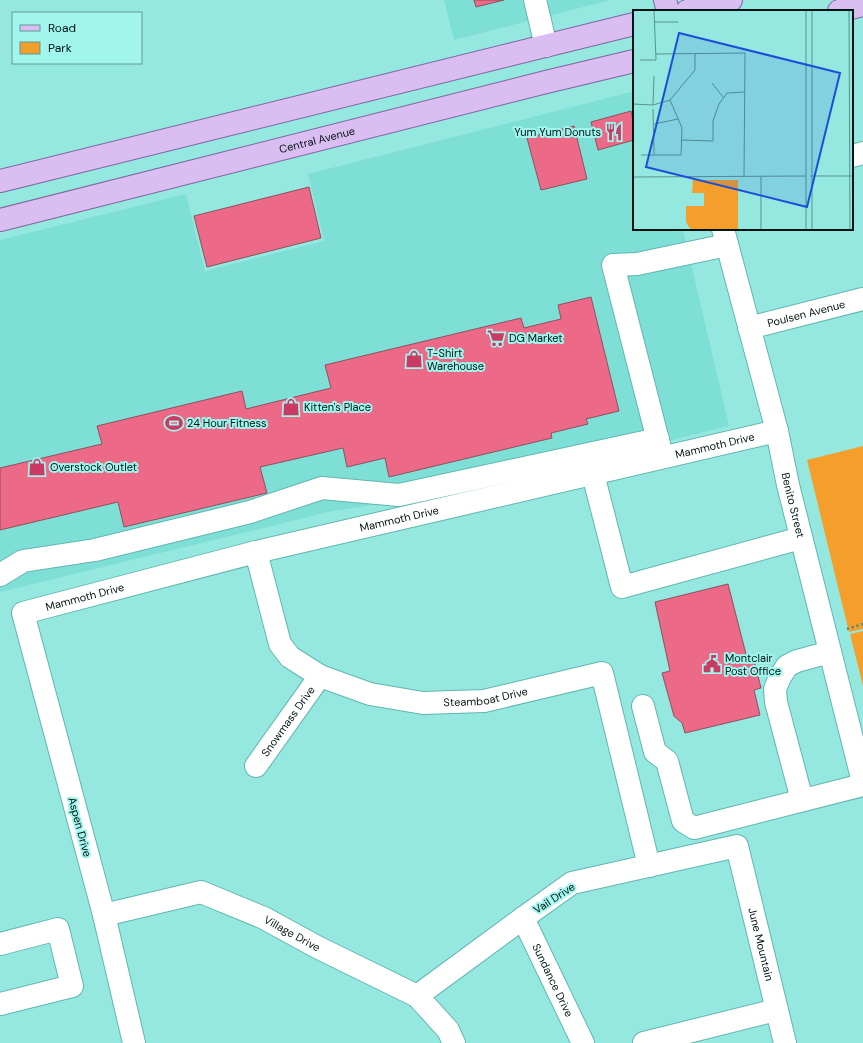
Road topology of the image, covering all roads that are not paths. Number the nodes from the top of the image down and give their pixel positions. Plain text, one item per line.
1 (535, 0) edge
2 (665, 0) edge
3 (731, 0) edge
4 (863, 5) edge
5 (668, 10) edge
6 (692, 10) edge
7 (843, 10) edge
8 (633, 24) edge
9 (546, 46) junction
10 (633, 62) edge
11 (863, 153) edge
12 (853, 156) edge
13 (0, 181) edge
14 (0, 220) edge
15 (725, 237) edge
16 (863, 299) edge
17 (749, 328) junction
18 (777, 431) junction
19 (660, 448) junction
20 (593, 474) junction
21 (801, 538) junction
22 (256, 552) junction
23 (0, 575) edge
24 (23, 613) joint
25 (830, 652) junction
26 (320, 676) junction
27 (643, 706) dead end
28 (256, 766) dead end
29 (863, 782) edge
30 (863, 785) edge
31 (802, 800) junction
32 (737, 846) joint
33 (649, 866) junction
34 (104, 916) junction
35 (523, 918) junction
36 (0, 944) edge
37 (417, 996) junction
38 (0, 1004) edge
39 (776, 1010) junction
40 (134, 1043) edge
41 (454, 1043) edge
42 (584, 1043) edge
43 (644, 1043) edge
44 (785, 1043) edge

1 - 9 street
2 - 5 main road
3 - 6 main road
4 - 7 main road
8 - 9 main road
9 - 13 main road
10 - 14 main road, Central Avenue
11 - 12 street
15 - 17 street, Benito Street
15 - 19 street
16 - 17 street, Poulsen Avenue
17 - 18 street, Benito Street
18 - 19 street, Mammoth Drive
18 - 21 street, Benito Street
19 - 20 street, Mammoth Drive
19 - 23 street
20 - 21 street
20 - 22 street, Mammoth Drive
21 - 25 street, Benito Street
22 - 24 street, Mammoth Drive
22 - 26 street, Steamboat Drive
24 - 34 street, Aspen Drive
25 - 29 street, Benito Street
25 - 31 street
26 - 28 street, Snowmass Drive
26 - 33 street, Steamboat Drive
27 - 31 street
30 - 31 street
32 - 33 street, Vail Drive
32 - 39 street, June Mountain
33 - 35 street, Vail Drive
34 - 37 street, Village Drive
34 - 40 street, Aspen Drive
35 - 37 street, Vail Drive
35 - 42 street, Sundance Drive
36 - 38 street
37 - 41 street, Village Drive
39 - 43 street
39 - 44 street, June Mountain

